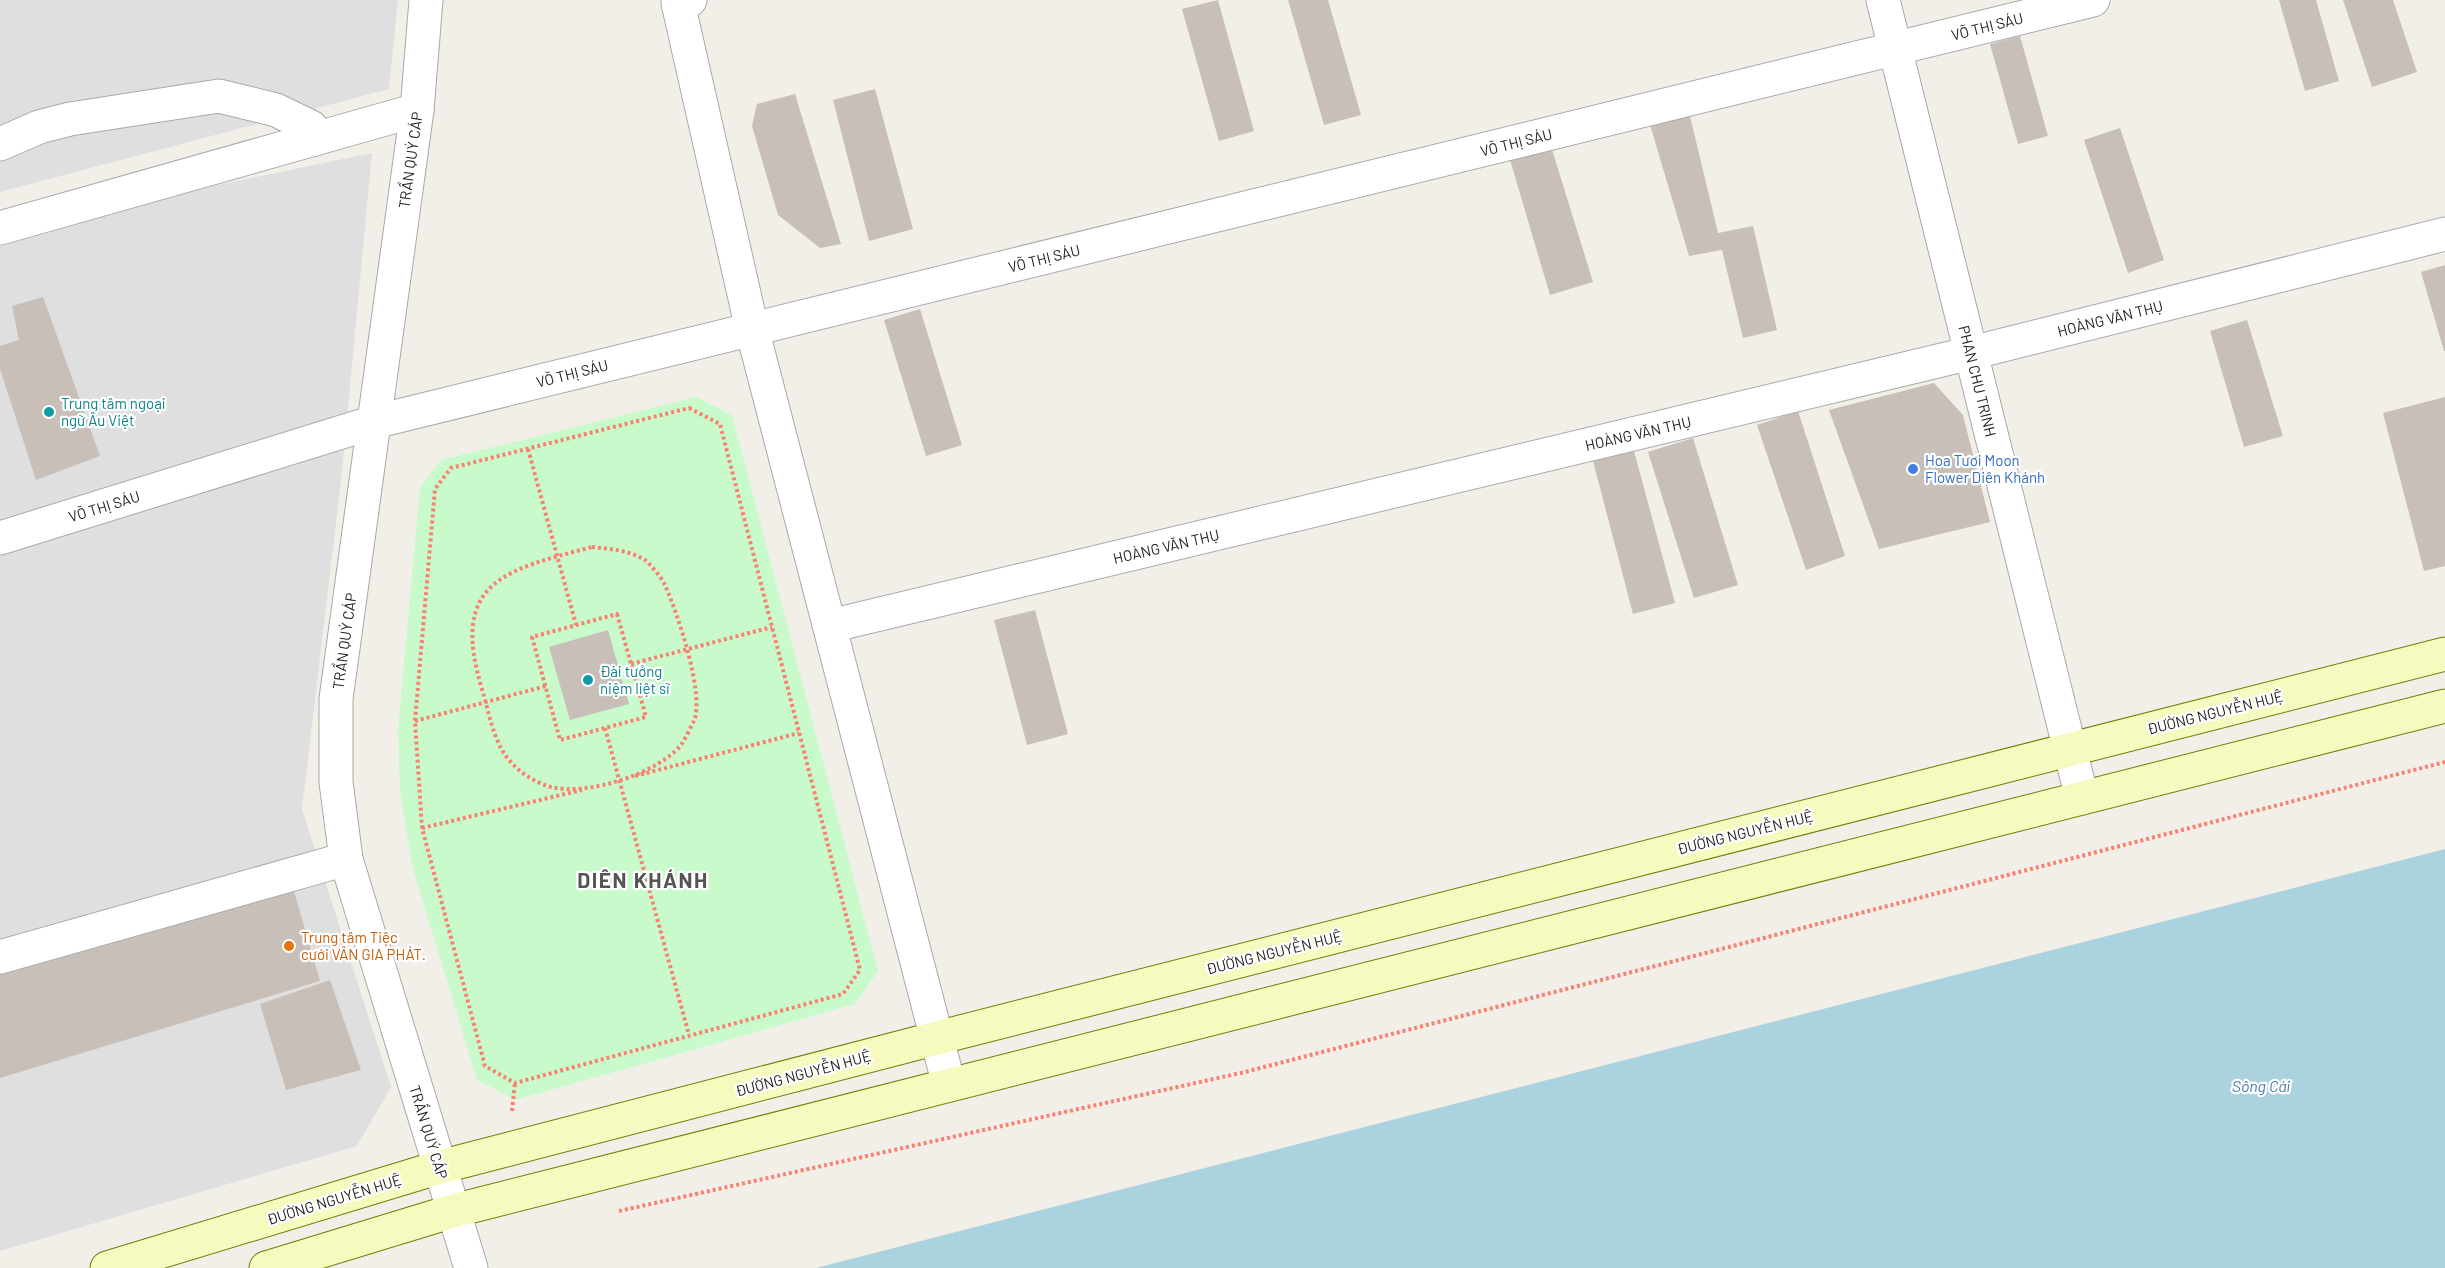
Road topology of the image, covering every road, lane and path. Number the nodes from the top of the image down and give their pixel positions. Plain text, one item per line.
1 (426, 0) edge
2 (1883, 0) edge
3 (2093, 0) edge
4 (684, 1) edge
5 (1895, 49) junction
6 (417, 110) junction
7 (315, 139) junction
8 (0, 144) edge
9 (0, 228) edge
10 (2445, 234) edge
11 (752, 329) junction
12 (1971, 353) junction
13 (374, 422) junction
14 (528, 449) junction
15 (0, 538) edge
16 (555, 557) junction
17 (576, 625) junction
18 (830, 626) junction
19 (772, 627) junction
20 (687, 649) junction
21 (2445, 654) edge
22 (631, 664) junction
23 (546, 686) junction
24 (486, 703) junction
25 (2445, 706) edge
26 (415, 721) junction
27 (605, 728) junction
28 (799, 733) junction
29 (2070, 750) junction
30 (2445, 762) edge
31 (619, 781) junction
32 (2082, 798) junction
33 (422, 828) junction
34 (346, 859) junction
35 (0, 957) edge
36 (688, 1035) junction
37 (937, 1038) junction
38 (950, 1085) junction
39 (440, 1167) junction
40 (453, 1211) junction
41 (615, 1211) dead end
42 (107, 1268) edge
43 (266, 1268) edge
44 (471, 1268) edge

1 - 6 street, TRẦN QUÝ CÁP
2 - 5 street, PHAN CHU TRINH
3 - 5 street, VÕ THỊ SÁU
4 - 11 street
5 - 11 street, VÕ THỊ SÁU
5 - 12 street, PHAN CHU TRINH
6 - 7 street
6 - 13 street, TRẦN QUÝ CÁP
7 - 8 street
7 - 9 street
10 - 12 street, HOÀNG VĂN THỤ
11 - 13 street, VÕ THỊ SÁU
11 - 18 street
12 - 18 street, HOÀNG VĂN THỤ
12 - 29 street, PHAN CHU TRINH
13 - 15 street, VÕ THỊ SÁU
13 - 34 street, TRẦN QUÝ CÁP
14 - 16 path
14 - 19 path
14 - 26 path
16 - 17 path
16 - 20 path
16 - 24 path
17 - 22 path
17 - 23 path
18 - 37 street
19 - 20 path
19 - 28 path
20 - 22 path
20 - 31 path
21 - 29 main road, ĐƯỜNG NGUYỄN HUỆ
22 - 27 path
23 - 24 path
23 - 27 path
24 - 26 path
24 - 31 path
25 - 32 main road
26 - 33 path
27 - 31 path
28 - 31 path
28 - 36 path
29 - 32 street, PHAN CHU TRINH
29 - 37 main road, ĐƯỜNG NGUYỄN HUỆ
30 - 41 path
31 - 33 path
31 - 36 path
32 - 38 main road
33 - 36 path
34 - 35 street
34 - 39 street, TRẦN QUÝ CÁP
37 - 38 street
37 - 39 main road, ĐƯỜNG NGUYỄN HUỆ
38 - 40 main road
39 - 40 street, TRẦN QUÝ CÁP
39 - 42 main road, ĐƯỜNG NGUYỄN HUỆ
40 - 43 main road
40 - 44 street, TRẦN QUÝ CÁP

